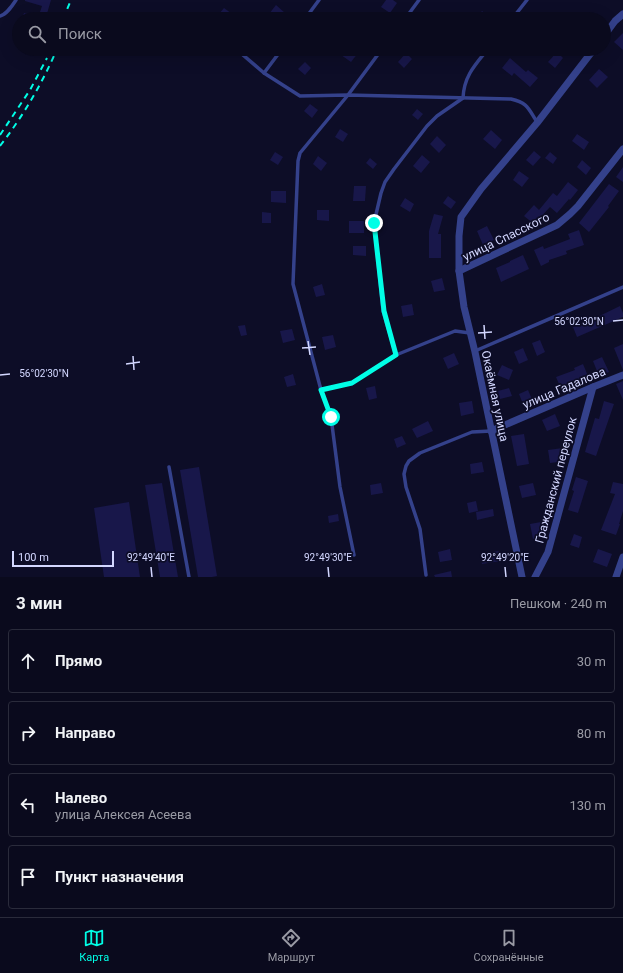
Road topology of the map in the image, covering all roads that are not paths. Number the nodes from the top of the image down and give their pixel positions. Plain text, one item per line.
1 (16, 0) edge
2 (319, 0) edge
3 (419, 0) edge
4 (527, 0) edge
5 (310, 12) edge
6 (410, 12) edge
7 (518, 12) edge
8 (623, 14) edge
9 (0, 16) edge
10 (611, 26) edge
11 (244, 56) edge
12 (277, 56) edge
13 (377, 56) edge
14 (482, 56) edge
15 (589, 56) edge
16 (264, 73) junction
17 (348, 95) junction
18 (463, 98) junction
19 (537, 123) junction
20 (623, 149) edge
21 (459, 271) junction
22 (623, 288) edge
23 (470, 333) junction
24 (475, 352) junction
25 (396, 355) junction
26 (623, 375) edge
27 (593, 387) junction
28 (321, 390) junction
29 (491, 431) junction
30 (169, 467) dead end
31 (354, 555) dead end
32 (623, 557) edge
33 (426, 575) dead end
34 (189, 577) edge
35 (522, 577) edge
36 (535, 577) edge
37 (616, 577) edge

1 - 9 lane
2 - 5 lane
3 - 6 lane
4 - 7 lane
8 - 10 street
11 - 16 lane
12 - 16 lane
13 - 17 lane
14 - 18 lane
15 - 19 street, Окаёмная улица
16 - 17 lane
17 - 18 lane
17 - 28 lane
18 - 19 lane
18 - 25 lane
19 - 21 street, Окаёмная улица
20 - 21 street, улица Спасского
21 - 23 street, Окаёмная улица
22 - 24 lane
23 - 24 street, Окаёмная улица
23 - 25 lane
24 - 29 street, Окаёмная улица
25 - 28 lane
26 - 27 street, улица Гадалова
27 - 29 street, улица Гадалова
27 - 36 street, Гражданский переулок
28 - 31 lane
29 - 33 lane
29 - 35 street, Окаёмная улица
30 - 34 lane
32 - 37 street

